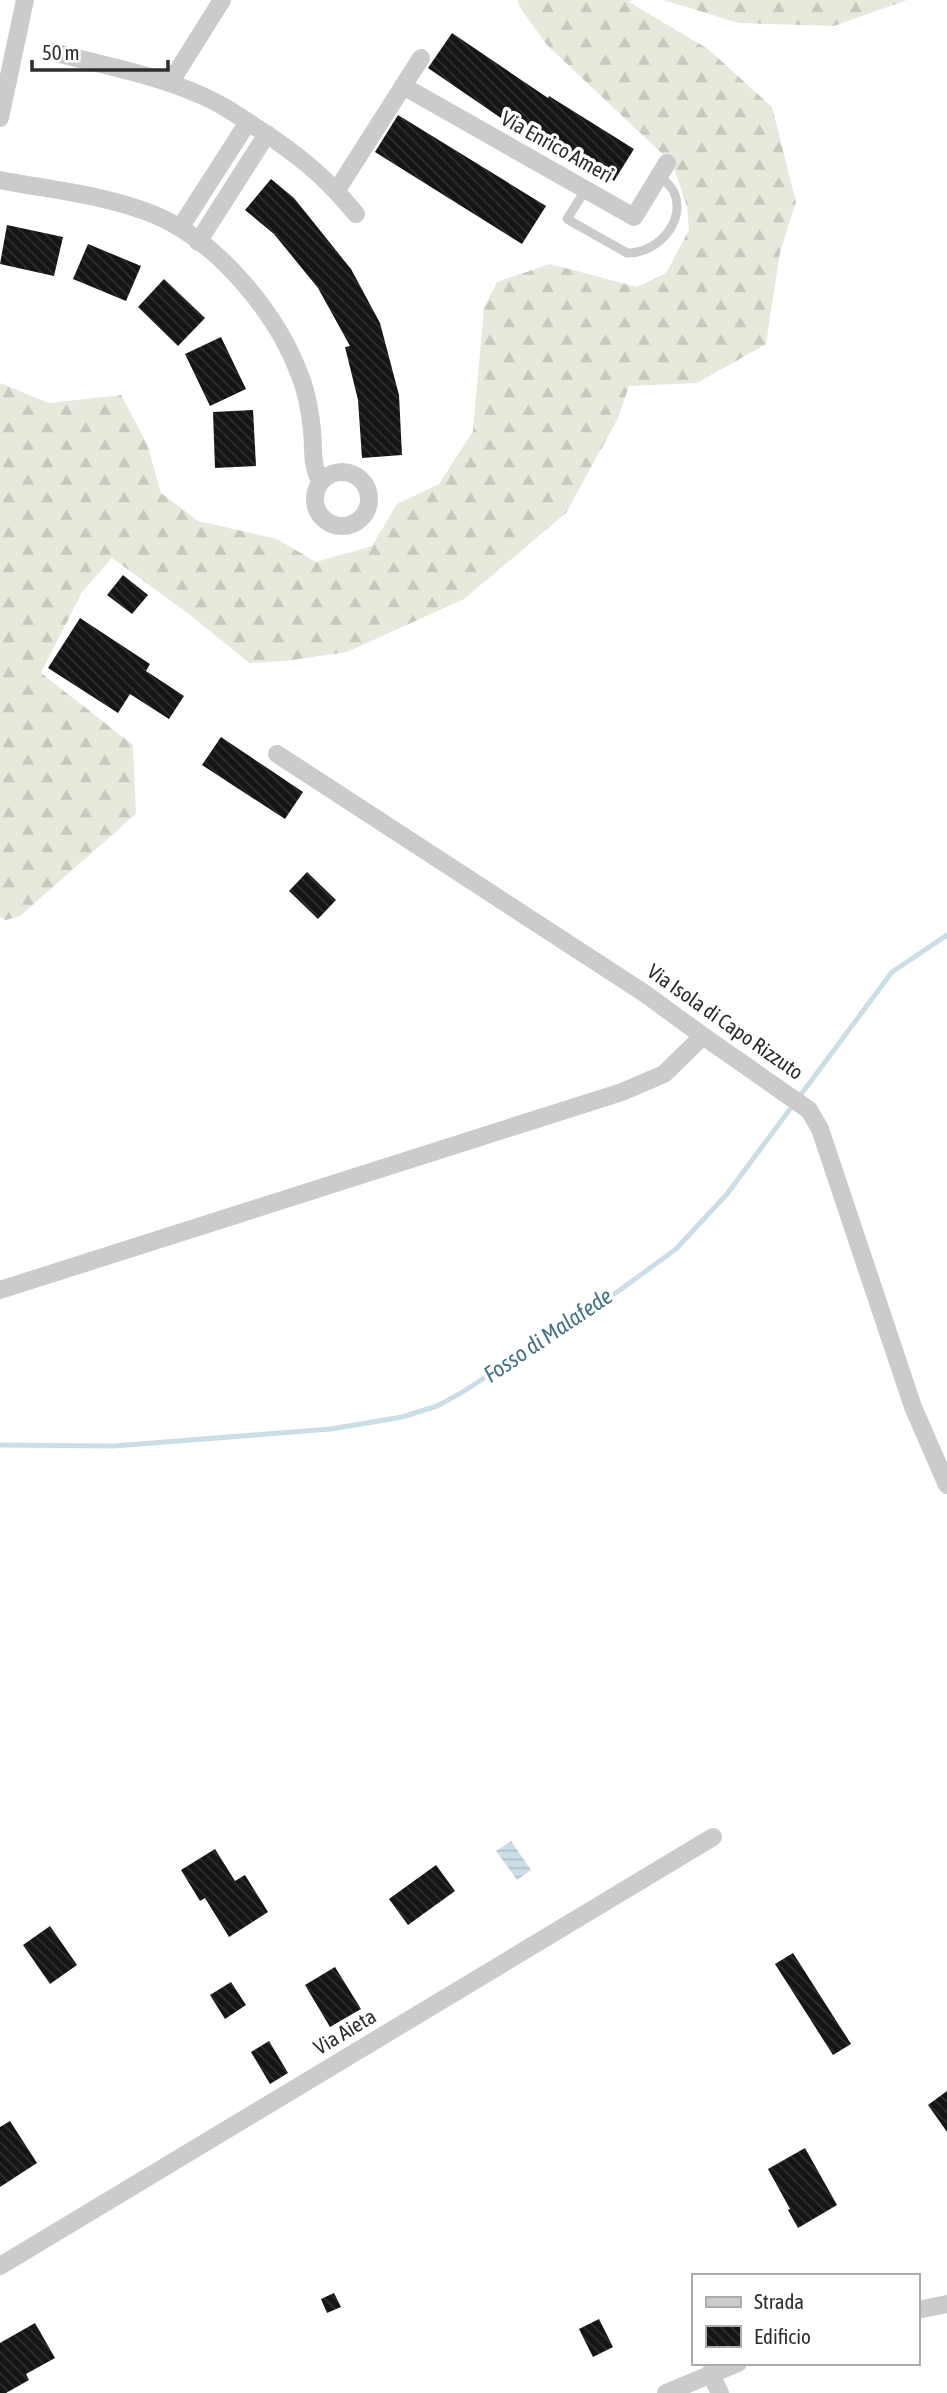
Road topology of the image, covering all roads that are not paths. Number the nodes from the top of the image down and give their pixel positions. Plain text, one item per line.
1 (25, 0) edge
2 (222, 0) edge
3 (53, 52) dead end
4 (421, 58) dead end
5 (170, 83) junction
6 (403, 86) junction
7 (0, 118) edge
8 (248, 122) junction
9 (267, 134) junction
10 (663, 169) joint
11 (0, 180) edge
12 (337, 190) junction
13 (586, 190) junction
14 (356, 214) dead end
15 (180, 228) junction
16 (198, 242) junction
17 (320, 482) dead end
18 (277, 754) dead end
19 (703, 1037) junction
20 (0, 1290) edge
21 (947, 1485) edge
22 (713, 1838) dead end
23 (0, 2266) edge
24 (947, 2304) edge
25 (919, 2310) edge
26 (732, 2365) edge
27 (710, 2373) junction
28 (666, 2393) edge
29 (720, 2393) edge

1 - 7 street
2 - 5 street
3 - 5 street
4 - 6 street
5 - 8 street
6 - 12 street
6 - 13 street, Via Enrico Ameri
8 - 9 street
8 - 15 street
9 - 12 street
9 - 16 street
10 - 13 street, Via Enrico Ameri
10 - 13 lane
11 - 15 street
12 - 14 street
15 - 16 street
16 - 17 street
18 - 19 street, Via Isola di Capo Rizzuto
19 - 20 street
19 - 21 street, Via Isola di Capo Rizzuto
22 - 23 street, Via Aieta
24 - 25 street
26 - 27 street
27 - 28 street
27 - 29 street

